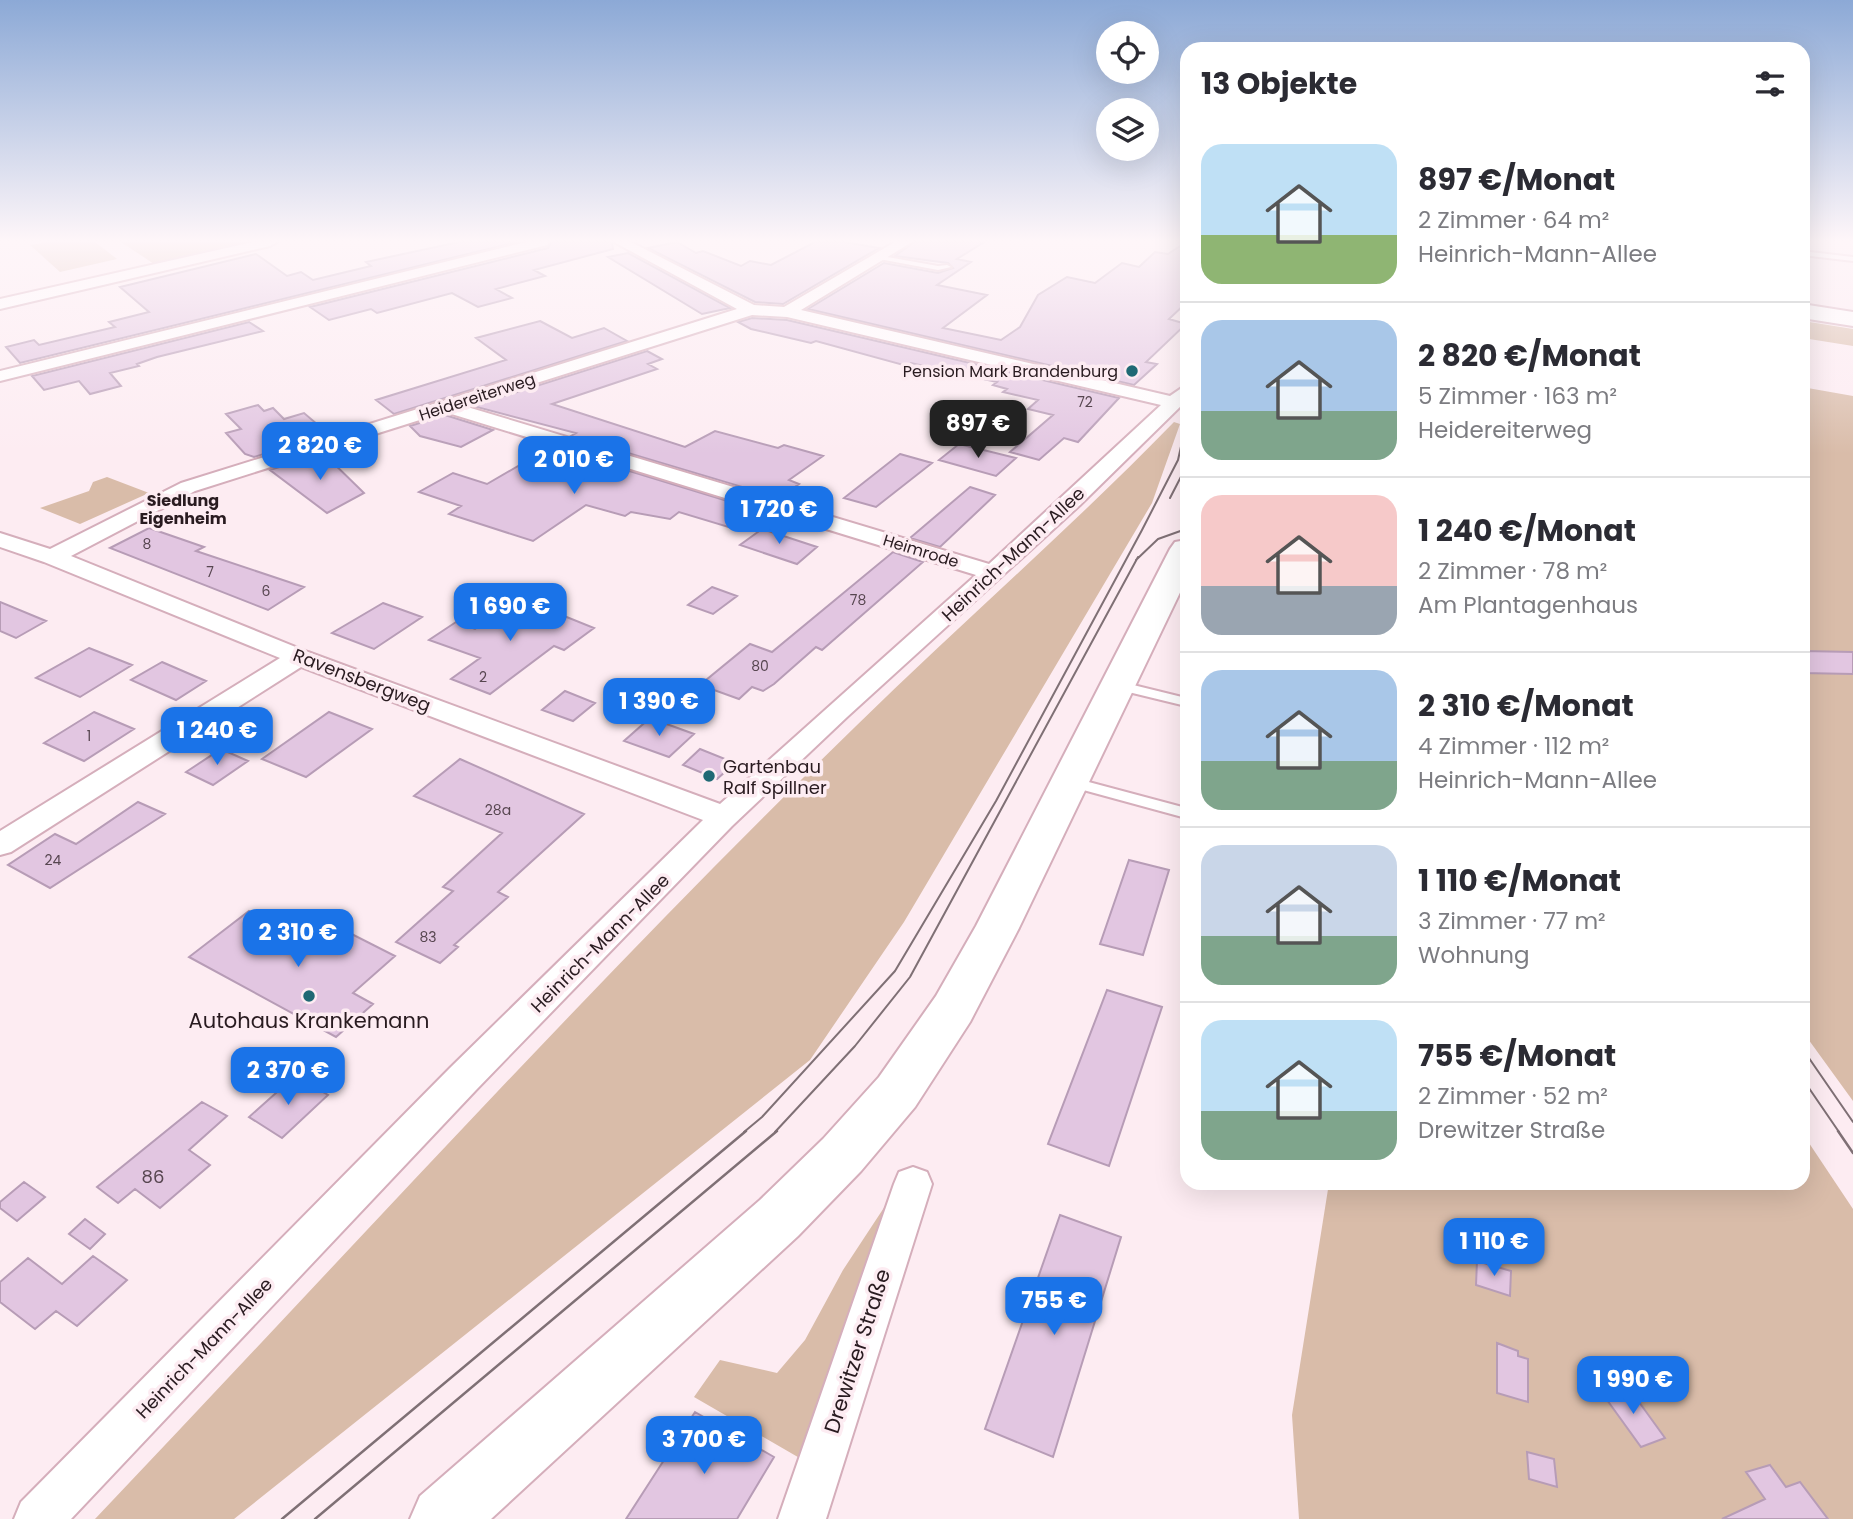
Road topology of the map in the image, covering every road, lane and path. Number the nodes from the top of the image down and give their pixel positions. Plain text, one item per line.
1 (255, 313) edge
2 (742, 313) edge
3 (791, 313) edge
4 (1814, 313) edge
5 (1853, 319) edge
6 (0, 376) edge
7 (1180, 397) edge
8 (1180, 398) edge
9 (447, 407) junction
10 (0, 540) edge
11 (52, 557) junction
12 (1180, 561) edge
13 (993, 573) junction
14 (299, 657) junction
15 (1116, 685) junction
16 (1180, 701) edge
17 (1069, 781) junction
18 (1180, 811) edge
19 (724, 817) junction
20 (0, 845) edge
21 (913, 1184) dead end
22 (38, 1519) edge
23 (443, 1519) edge
24 (802, 1519) edge

1 - 6 street
2 - 9 street, Heidereiterweg
3 - 7 street
4 - 5 main road
8 - 13 street, Heinrich-Mann-Allee
9 - 11 street, Heidereiterweg
9 - 13 street, Heimrode
10 - 11 street, Ravensbergweg
11 - 14 street, Ravensbergweg
12 - 15 main road
13 - 19 street, Heinrich-Mann-Allee
14 - 19 street, Ravensbergweg
14 - 20 street
15 - 16 lane
15 - 17 main road
17 - 18 lane
17 - 23 main road
19 - 22 street, Heinrich-Mann-Allee
21 - 24 street, Drewitzer Straße

